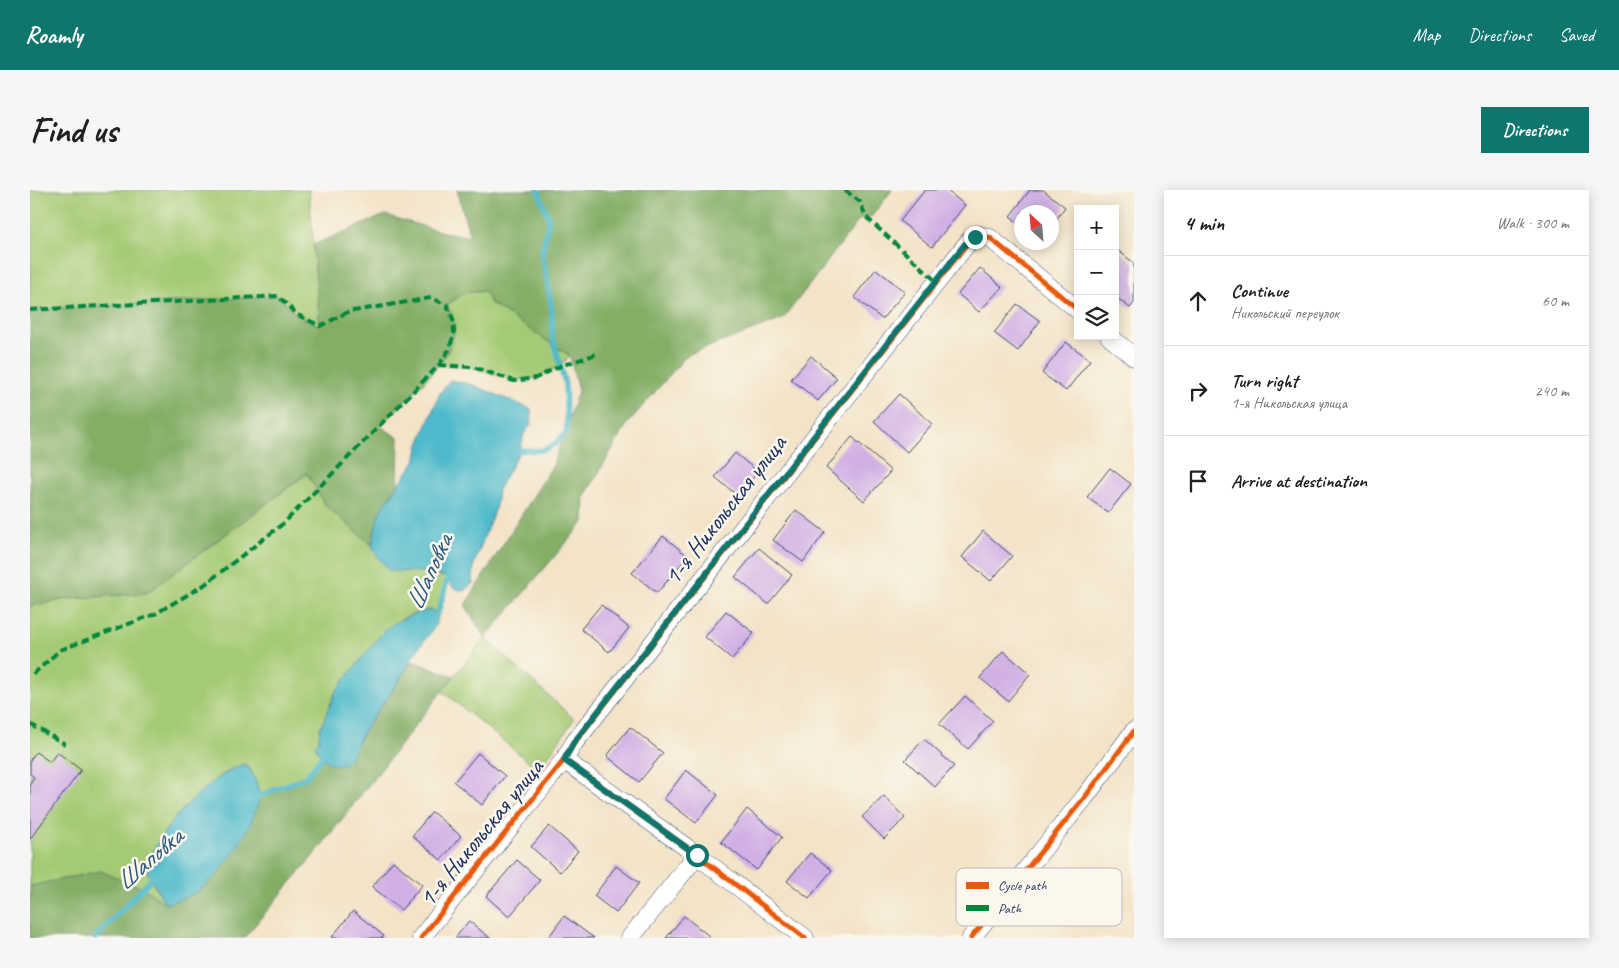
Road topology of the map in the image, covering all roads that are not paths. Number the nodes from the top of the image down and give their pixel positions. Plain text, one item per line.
1 (1074, 307) edge
2 (1114, 340) edge
3 (1134, 357) edge
4 (1134, 731) edge
5 (564, 760) junction
6 (697, 855) junction
7 (1028, 868) edge
8 (981, 926) edge
9 (421, 938) edge
10 (630, 938) edge
11 (805, 938) edge
12 (971, 938) edge

1 - 5 street, 1-я Никольская улица
2 - 3 street
4 - 7 street
5 - 6 street
5 - 9 street, 1-я Никольская улица
6 - 10 street
6 - 11 street
8 - 12 street

